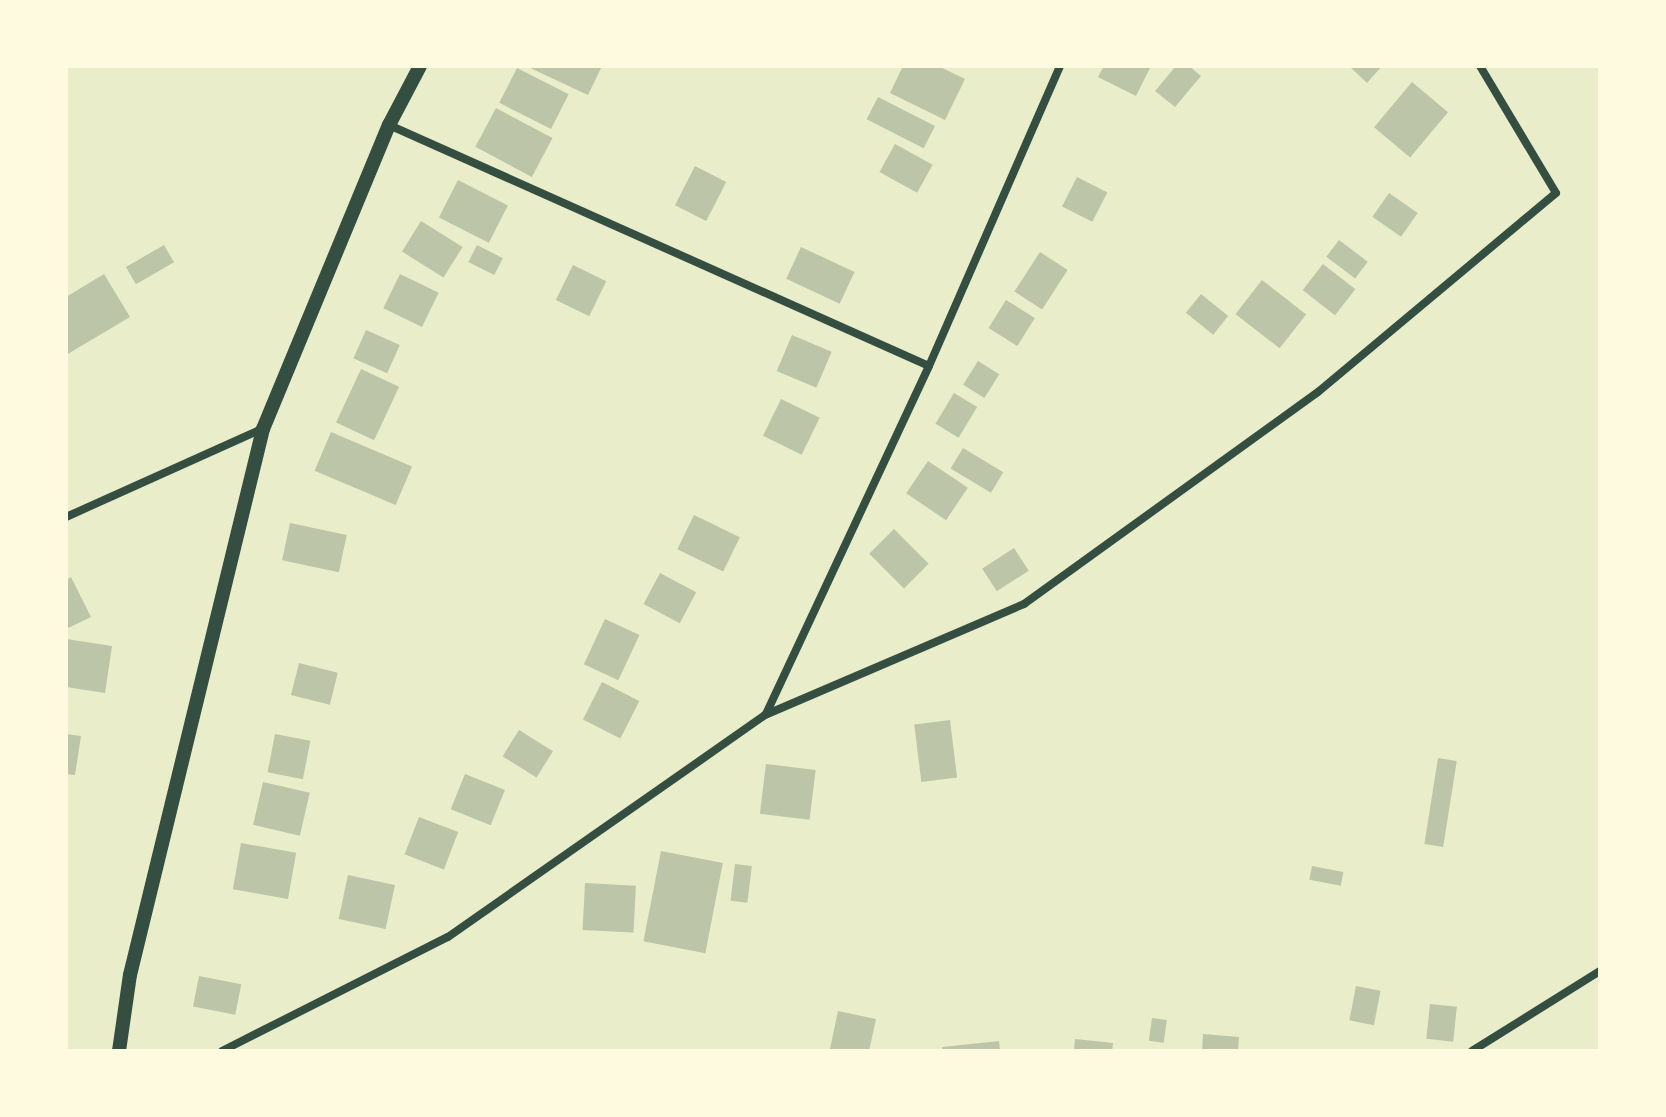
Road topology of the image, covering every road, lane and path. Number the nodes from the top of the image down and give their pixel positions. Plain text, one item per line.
1 (420, 66) edge
2 (1060, 66) edge
3 (1480, 66) edge
4 (389, 125) junction
5 (929, 366) junction
6 (263, 429) junction
7 (66, 517) edge
8 (765, 715) junction
9 (1600, 971) edge
10 (119, 1051) edge
11 (222, 1051) edge
12 (1472, 1051) edge

1 - 4 street
2 - 5 street
3 - 8 street
4 - 5 street
4 - 6 street
5 - 8 street
6 - 7 street
6 - 10 street
8 - 11 street
9 - 12 street

